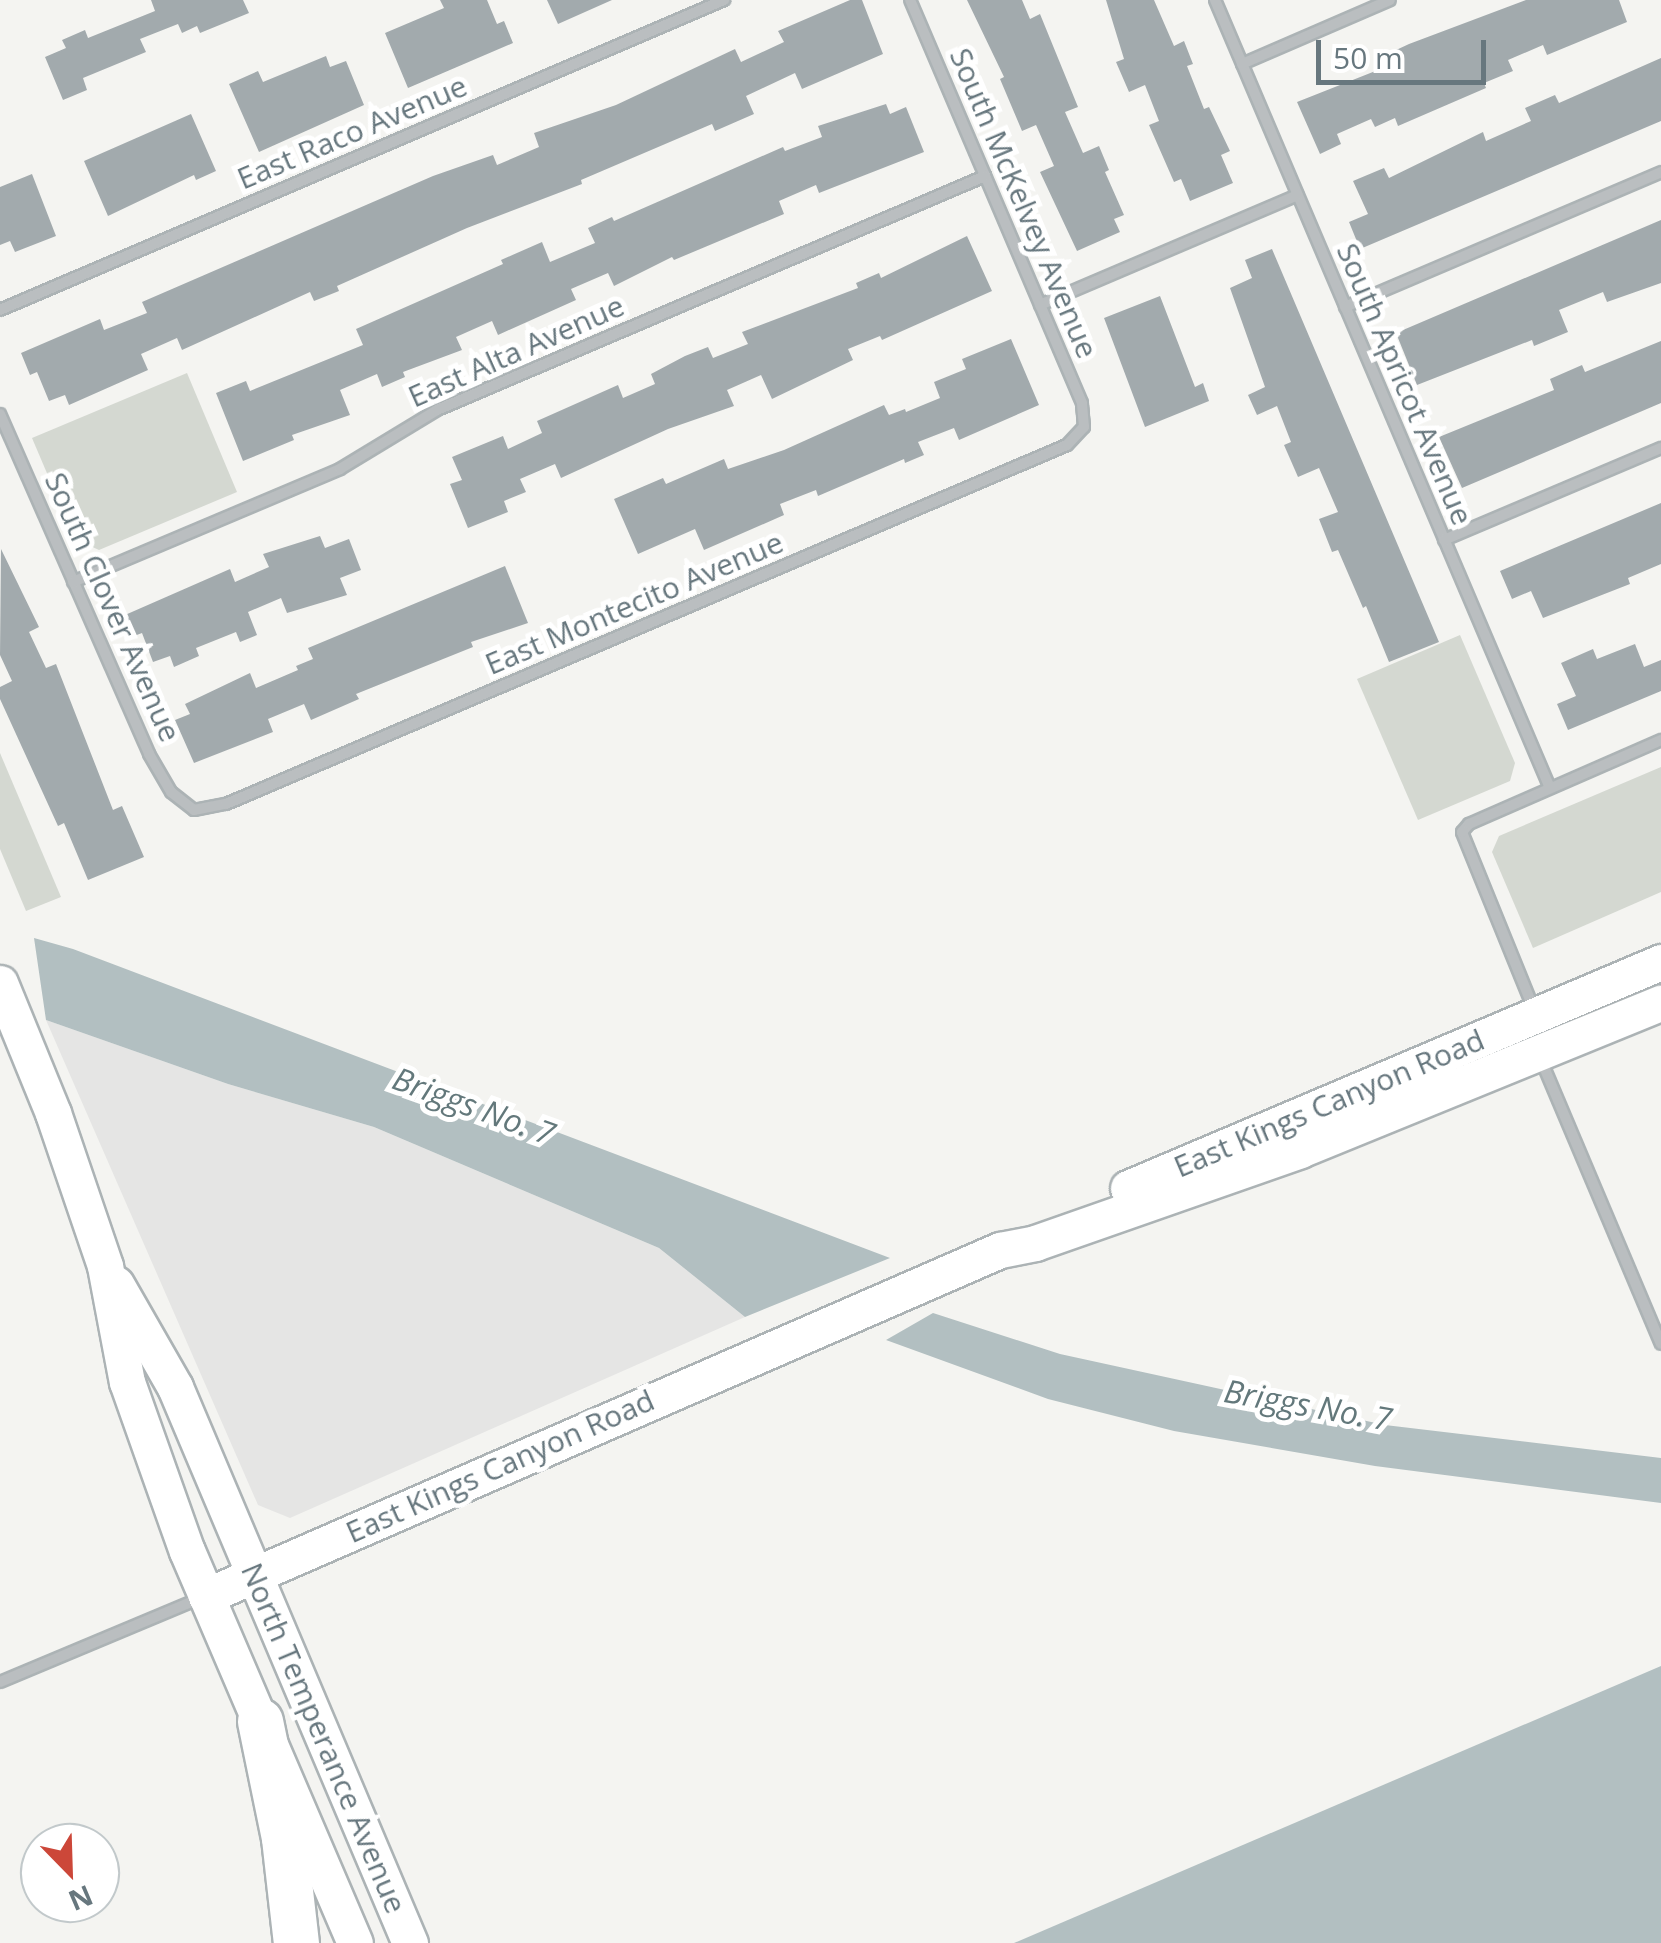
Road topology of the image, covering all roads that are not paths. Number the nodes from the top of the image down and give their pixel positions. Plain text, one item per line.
1 (724, 0) edge
2 (910, 0) edge
3 (1215, 0) edge
4 (1390, 0) edge
5 (1242, 64) junction
6 (1661, 172) edge
7 (985, 176) junction
8 (1298, 195) junction
9 (1040, 305) junction
10 (1345, 307) junction
11 (0, 310) edge
12 (0, 414) edge
13 (1084, 427) joint
14 (1661, 448) edge
15 (1444, 540) junction
16 (73, 582) junction
17 (1661, 740) edge
18 (1550, 788) junction
19 (194, 810) joint
20 (1661, 962) edge
21 (0, 983) edge
22 (1661, 1003) edge
23 (1536, 1016) junction
24 (1537, 1051) junction
25 (1347, 1131) junction
26 (1000, 1250) junction
27 (105, 1266) junction
28 (1661, 1344) edge
29 (256, 1575) junction
30 (206, 1596) junction
31 (0, 1682) edge
32 (260, 1721) junction
33 (296, 1943) edge
34 (355, 1943) edge
35 (410, 1943) edge

1 - 11 street, East Raco Avenue
2 - 7 street, South McKelvey Avenue
3 - 5 street, South Apricot Avenue
4 - 5 street
5 - 8 street, South Apricot Avenue
6 - 10 street
7 - 9 street, South McKelvey Avenue
7 - 16 street, East Alta Avenue
8 - 9 street
8 - 10 street, South Apricot Avenue
9 - 13 street, South McKelvey Avenue
10 - 15 street, South Apricot Avenue
12 - 16 street, South Clover Avenue
13 - 19 street, East Montecito Avenue
14 - 15 street
15 - 18 street, South Apricot Avenue
16 - 19 street, South Clover Avenue
17 - 18 street
18 - 23 street
20 - 23 main road, East Kings Canyon Road
21 - 27 main road
22 - 24 main road, East Kings Canyon Road
23 - 25 main road
23 - 26 main road, East Kings Canyon Road
24 - 25 main road, East Kings Canyon Road
24 - 28 street
25 - 26 main road, East Kings Canyon Road
26 - 29 main road, East Kings Canyon Road
27 - 29 main road, North Temperance Avenue
27 - 30 main road, North Temperance Avenue
29 - 30 main road, East Kings Canyon Road
29 - 35 main road, North Temperance Avenue
30 - 31 street, East Kings Canyon Road
30 - 32 main road, North Temperance Avenue
32 - 33 highway
32 - 34 main road, North Temperance Avenue

